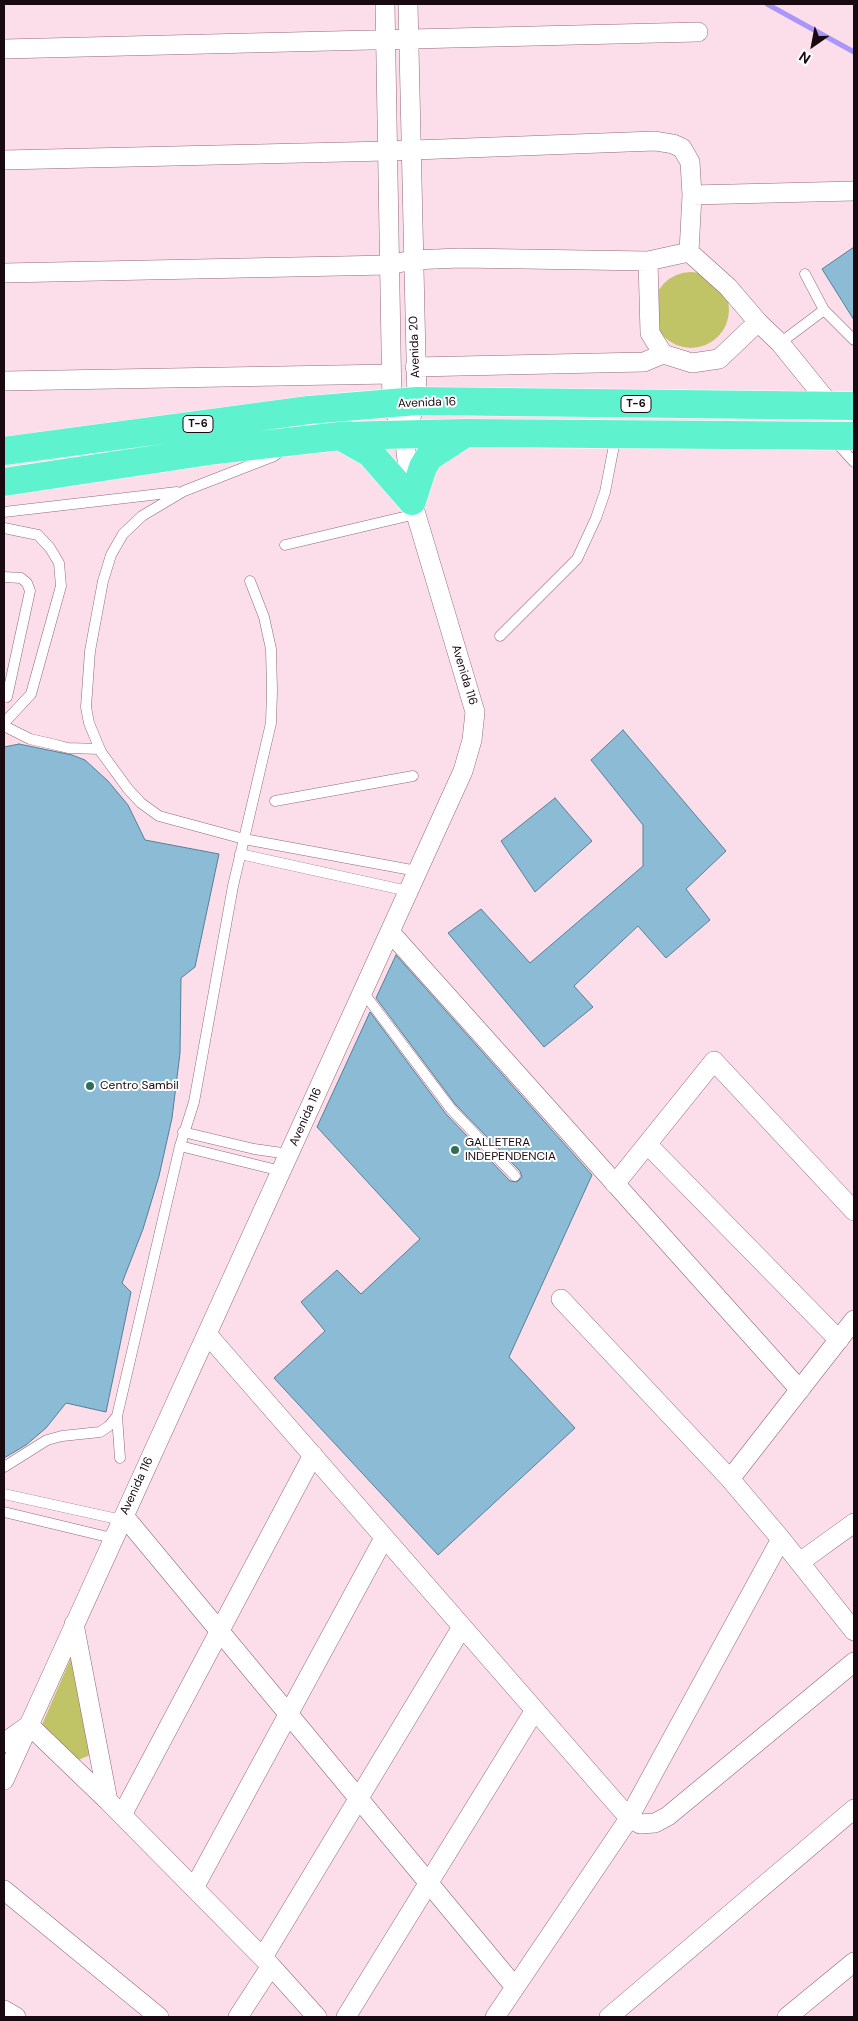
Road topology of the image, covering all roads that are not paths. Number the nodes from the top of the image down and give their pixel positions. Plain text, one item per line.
1 (385, 4) edge
2 (408, 4) edge
3 (698, 32) dead end
4 (385, 39) junction
5 (409, 40) junction
6 (4, 49) edge
7 (411, 150) junction
8 (387, 151) junction
9 (4, 160) edge
10 (854, 191) edge
11 (692, 195) junction
12 (689, 252) junction
13 (412, 260) junction
14 (648, 261) junction
15 (389, 265) junction
16 (4, 273) edge
17 (805, 274) dead end
18 (824, 310) junction
19 (758, 322) junction
20 (854, 340) edge
21 (780, 343) junction
22 (663, 354) junction
23 (415, 367) junction
24 (391, 374) junction
25 (4, 381) edge
26 (405, 402) junction
27 (842, 406) edge
28 (466, 433) junction
29 (616, 434) junction
30 (404, 435) junction
31 (841, 435) edge
32 (340, 436) junction
33 (292, 441) junction
34 (4, 451) edge
35 (854, 462) edge
36 (4, 482) edge
37 (184, 491) junction
38 (414, 507) junction
39 (4, 512) edge
40 (4, 528) edge
41 (284, 545) dead end
42 (4, 577) edge
43 (250, 582) dead end
44 (500, 636) dead end
45 (31, 694) junction
46 (5, 698) edge
47 (4, 725) edge
48 (100, 749) junction
49 (413, 776) dead end
50 (275, 801) dead end
51 (244, 839) junction
52 (240, 854) junction
53 (417, 872) junction
54 (408, 891) junction
55 (390, 932) junction
56 (363, 992) junction
57 (183, 1132) junction
58 (647, 1144) junction
59 (180, 1146) junction
60 (285, 1163) junction
61 (515, 1176) dead end
62 (616, 1184) junction
63 (854, 1211) edge
64 (561, 1300) dead end
65 (854, 1320) edge
66 (207, 1334) junction
67 (839, 1340) junction
68 (800, 1390) junction
69 (117, 1416) junction
70 (313, 1456) junction
71 (120, 1458) dead end
72 (4, 1467) edge
73 (730, 1479) junction
74 (4, 1494) edge
75 (4, 1512) edge
76 (123, 1518) junction
77 (854, 1523) edge
78 (112, 1538) junction
79 (384, 1538) junction
80 (781, 1539) junction
81 (800, 1562) junction
82 (74, 1624) junction
83 (462, 1627) junction
84 (219, 1631) junction
85 (854, 1631) edge
86 (854, 1662) edge
87 (535, 1710) junction
88 (288, 1715) junction
89 (29, 1725) junction
90 (4, 1743) edge
91 (4, 1780) edge
92 (358, 1799) junction
93 (108, 1801) junction
94 (854, 1809) edge
95 (122, 1815) junction
96 (629, 1818) junction
97 (428, 1883) junction
98 (194, 1888) junction
99 (4, 1890) edge
100 (267, 1962) junction
101 (854, 1962) edge
102 (515, 1988) junction
103 (4, 2010) edge
104 (16, 2017) edge
105 (159, 2017) edge
106 (238, 2017) edge
107 (317, 2017) edge
108 (346, 2017) edge
109 (495, 2017) edge
110 (609, 2017) edge
111 (786, 2017) edge

1 - 4 street, Avenida 20
2 - 5 street, Avenida 20
3 - 5 street
4 - 5 street
4 - 6 street
4 - 8 street, Avenida 20
5 - 7 street, Avenida 20
7 - 8 street
7 - 11 street
7 - 13 street, Avenida 20
8 - 9 street
8 - 15 street, Avenida 20
10 - 11 street
11 - 12 street
12 - 14 street
12 - 19 street
13 - 14 street
13 - 15 street
13 - 23 street, Avenida 20
14 - 22 street
15 - 16 street
15 - 24 street, Avenida 20
17 - 18 lane
18 - 20 lane
18 - 21 lane
19 - 21 street
19 - 22 street
21 - 27 street
22 - 23 street
23 - 26 street, Avenida 20
24 - 25 street
24 - 26 street, Avenida 20
26 - 27 highway, Avenida 16 / T-6
26 - 30 street, Avenida 20
26 - 34 highway, Avenida 16 / T-6
28 - 29 highway, T-6
28 - 30 highway, T-6
28 - 38 highway
29 - 31 highway, T-6
29 - 44 lane
30 - 32 highway, T-6
30 - 38 street, Avenida 116
31 - 35 lane
32 - 33 highway, T-6
32 - 38 highway
33 - 36 highway, T-6
33 - 37 lane
37 - 39 lane
37 - 48 lane
38 - 41 lane
38 - 53 street, Avenida 116
40 - 45 lane
42 - 46 lane
43 - 51 lane
45 - 46 lane
45 - 47 lane
47 - 48 lane
48 - 51 lane
49 - 50 lane
51 - 52 lane
51 - 53 lane
52 - 54 lane
52 - 57 lane
53 - 54 street, Avenida 116
54 - 55 street, Avenida 116
55 - 56 street, Avenida 116
55 - 62 street
56 - 60 street, Avenida 116
56 - 61 lane
57 - 59 lane
57 - 60 lane
58 - 62 street
58 - 63 street
58 - 67 street
59 - 60 lane
59 - 69 lane
60 - 66 street, Avenida 116
62 - 68 street
64 - 73 street
65 - 67 street
66 - 70 street
66 - 76 street, Avenida 116
67 - 68 street
68 - 73 street
69 - 71 lane
69 - 72 lane
70 - 79 street
70 - 84 street
73 - 80 street
74 - 76 lane
75 - 78 lane
76 - 78 street, Avenida 116
76 - 84 street
77 - 81 street
78 - 82 street, Avenida 116
79 - 83 street
79 - 88 street
80 - 81 street
80 - 96 street
81 - 85 street
82 - 89 street, Avenida 116
82 - 93 street
83 - 87 street
83 - 92 street
84 - 88 street
84 - 95 street
86 - 96 street
87 - 96 street
87 - 97 street
88 - 92 street
88 - 98 street
89 - 90 street
89 - 91 street, Avenida 116
89 - 93 street
92 - 97 street
92 - 100 street
93 - 95 street
94 - 110 street
95 - 98 street
96 - 102 street
97 - 102 street
97 - 108 street
98 - 100 street
99 - 105 street
100 - 106 street
100 - 107 street
101 - 111 street
102 - 109 street
103 - 104 street

